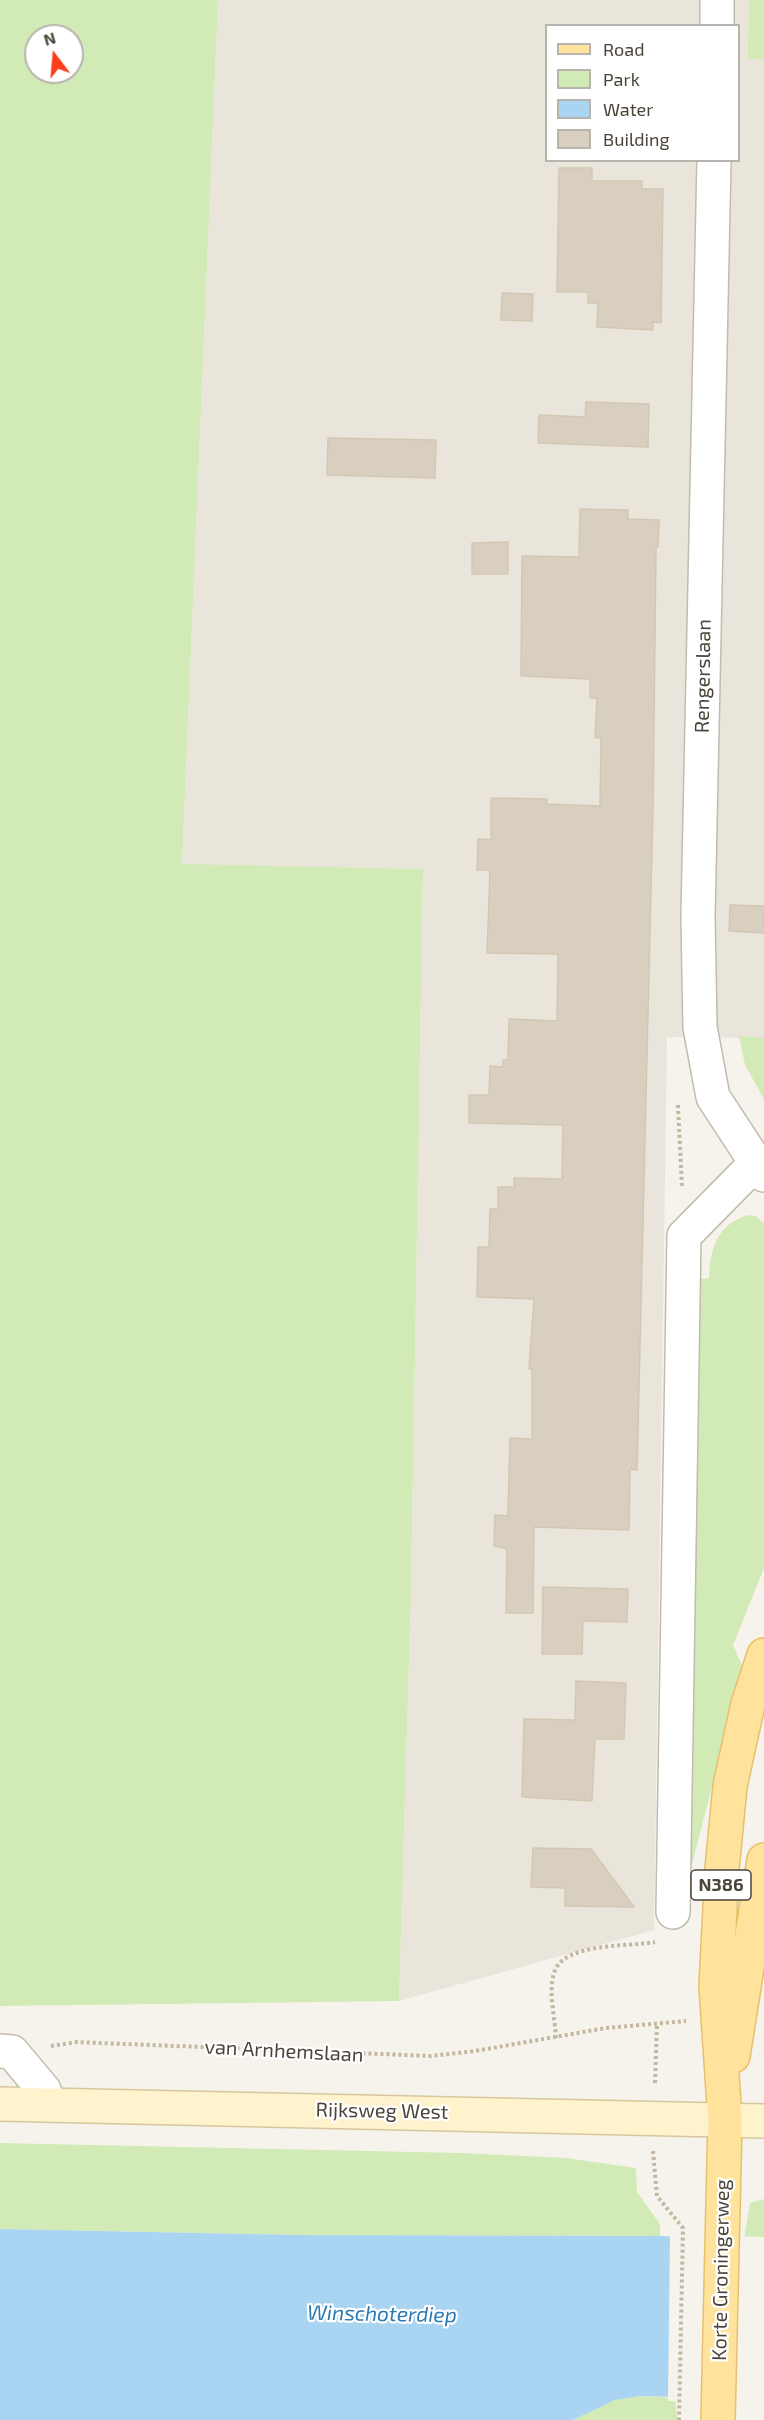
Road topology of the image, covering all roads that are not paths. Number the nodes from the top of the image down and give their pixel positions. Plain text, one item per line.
1 (717, 0) edge
2 (717, 24) edge
3 (714, 162) edge
4 (760, 1169) edge
5 (764, 1655) edge
6 (764, 1860) edge
7 (673, 1912) road end
8 (6, 2052) edge
9 (0, 2104) edge
10 (49, 2105) junction
11 (724, 2120) junction
12 (764, 2121) edge
13 (718, 2420) edge

1 - 2 street
3 - 4 street, Rengerslaan
4 - 7 street
5 - 11 main road, N386
6 - 11 main road, N386
8 - 10 street
9 - 10 main road, Rijksweg West
10 - 11 main road, Rijksweg West
11 - 12 main road, Rijksweg West
11 - 13 main road, Korte Groningerweg / N386

